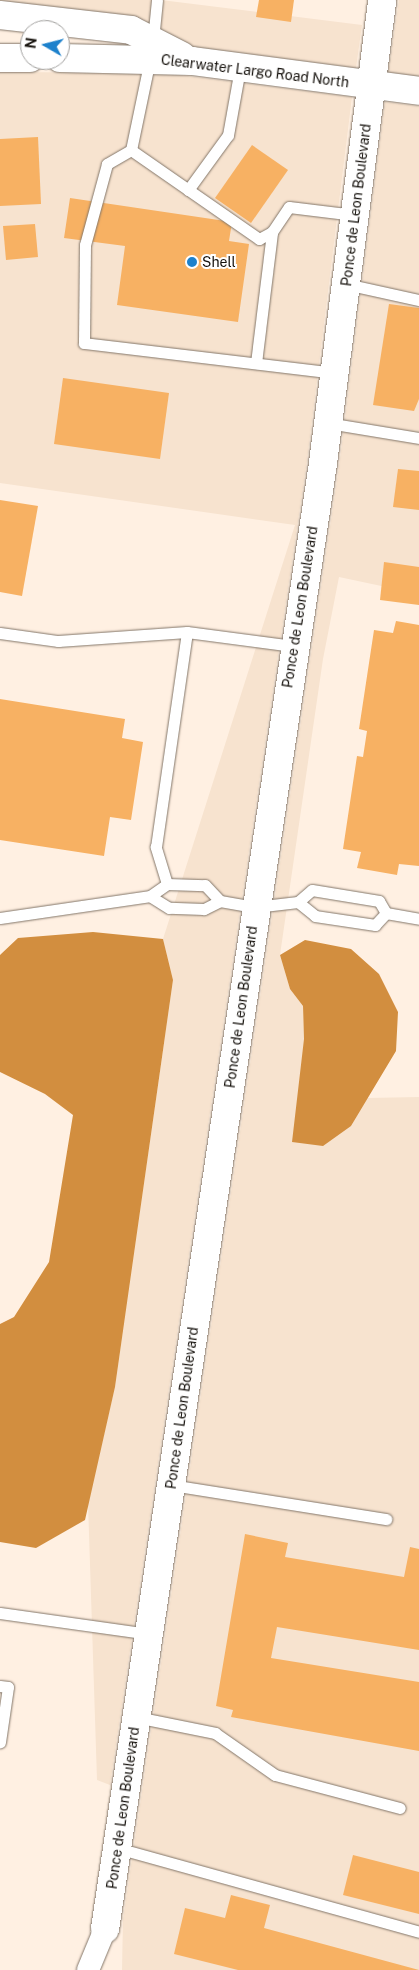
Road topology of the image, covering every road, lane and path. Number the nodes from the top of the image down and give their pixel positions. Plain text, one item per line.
1 (157, 0) edge
2 (382, 0) edge
3 (0, 15) edge
4 (152, 50) junction
5 (70, 57) edge
6 (0, 58) edge
7 (20, 58) edge
8 (240, 68) junction
9 (370, 85) junction
10 (419, 91) edge
11 (131, 150) junction
12 (188, 190) junction
13 (355, 215) junction
14 (272, 232) junction
15 (346, 284) junction
16 (419, 300) edge
17 (256, 362) junction
18 (334, 373) junction
19 (328, 423) junction
20 (419, 438) edge
21 (187, 632) junction
22 (0, 633) edge
23 (293, 646) junction
24 (167, 884) junction
25 (150, 896) junction
26 (220, 901) junction
27 (298, 902) junction
28 (255, 907) junction
29 (386, 913) junction
30 (0, 918) edge
31 (419, 919) edge
32 (171, 1484) junction
33 (386, 1518) dead end
34 (0, 1613) edge
35 (149, 1634) junction
36 (0, 1686) edge
37 (136, 1717) junction
38 (0, 1742) edge
39 (400, 1808) dead end
40 (117, 1848) junction
41 (105, 1929) junction
42 (419, 1932) edge
43 (88, 1970) edge
44 (106, 1970) edge

1 - 4 lane
2 - 9 street, Ponce de Leon Boulevard
3 - 4 street
4 - 5 street, Clearwater Largo Road North
4 - 8 street, Clearwater Largo Road North
4 - 11 lane
6 - 7 street
8 - 9 street, Clearwater Largo Road North
8 - 12 lane
9 - 10 street, Clearwater Largo Road North
9 - 13 street, Ponce de Leon Boulevard
11 - 12 lane
11 - 17 lane
12 - 14 lane
13 - 14 lane
13 - 15 street, Ponce de Leon Boulevard
14 - 17 lane
15 - 16 lane
15 - 18 street, Ponce de Leon Boulevard
17 - 18 lane
18 - 19 street, Ponce de Leon Boulevard
19 - 20 lane
19 - 23 street, Ponce de Leon Boulevard
21 - 22 lane
21 - 23 lane
21 - 24 lane
23 - 28 street, Ponce de Leon Boulevard
24 - 25 lane
24 - 26 lane
25 - 26 lane
25 - 30 lane
26 - 28 lane
27 - 28 lane
27 - 29 lane
27 - 29 lane
28 - 32 street, Ponce de Leon Boulevard
29 - 31 lane
32 - 33 lane
32 - 35 street, Ponce de Leon Boulevard
34 - 35 lane
35 - 37 street, Ponce de Leon Boulevard
36 - 38 lane
37 - 39 lane
37 - 40 street, Ponce de Leon Boulevard
40 - 41 street, Ponce de Leon Boulevard
40 - 42 lane
41 - 43 street, Ponce de Leon Boulevard
41 - 44 street, Ponce de Leon Boulevard

